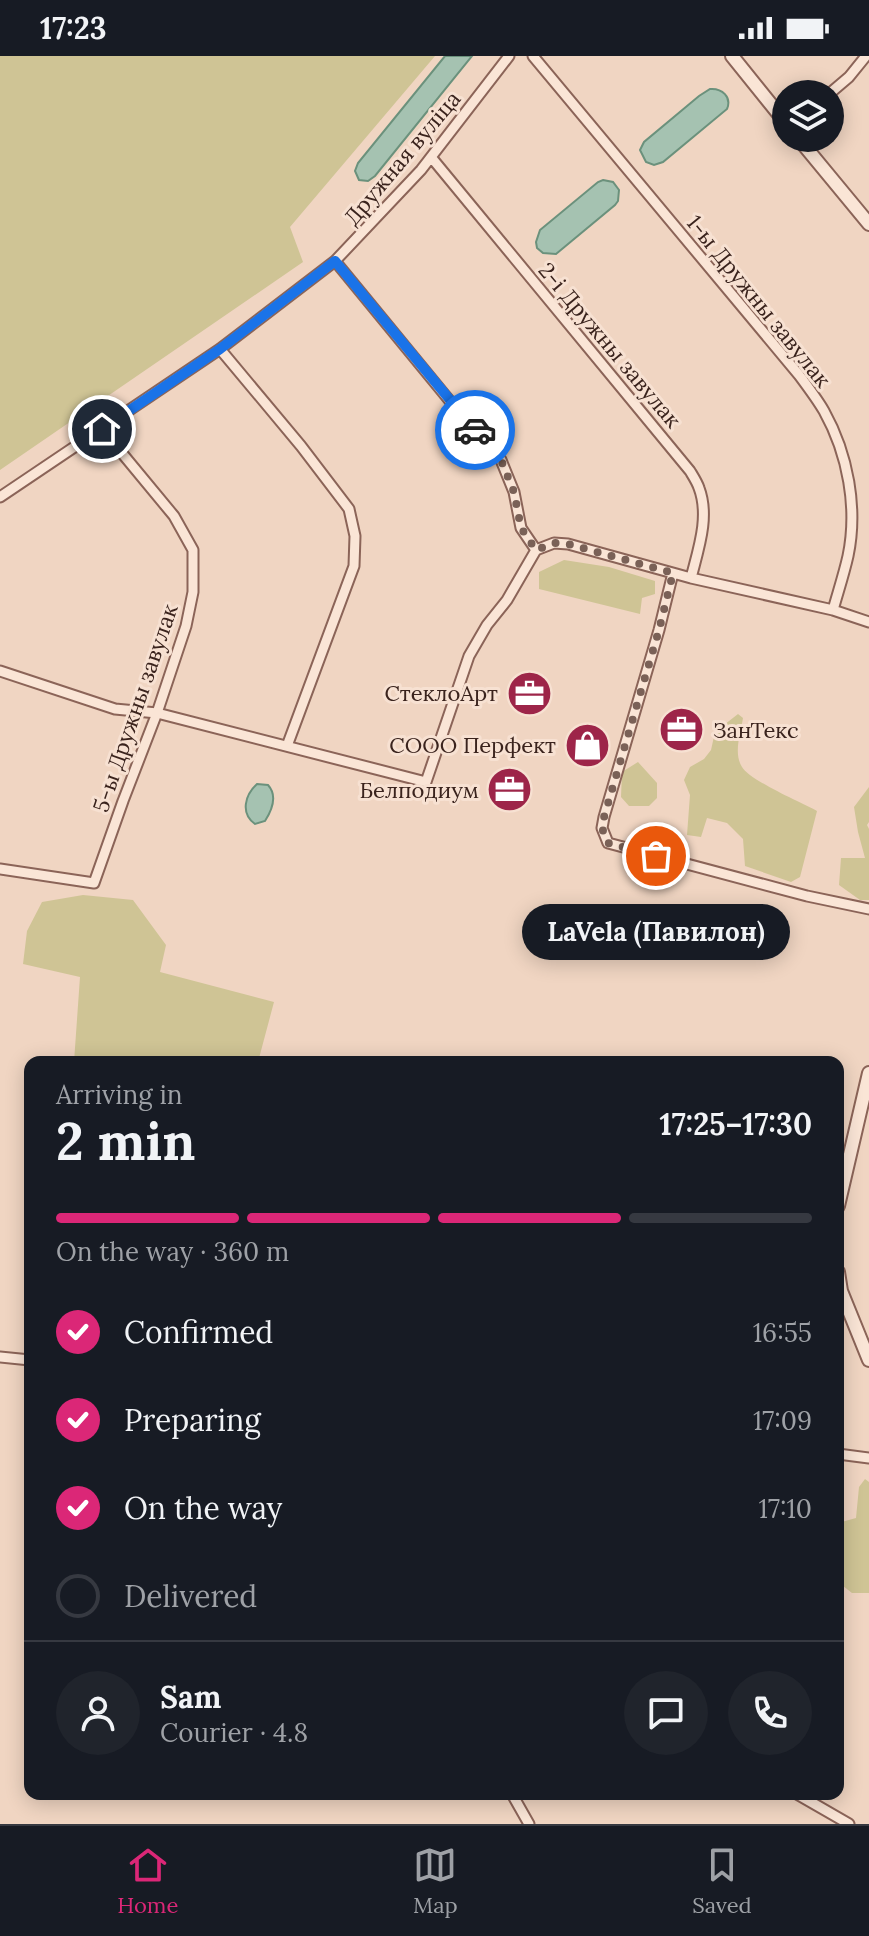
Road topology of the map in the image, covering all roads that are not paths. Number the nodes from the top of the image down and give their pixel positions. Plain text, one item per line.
1 (509, 56) edge
2 (533, 56) edge
3 (732, 56) edge
4 (866, 56) edge
5 (844, 81) edge
6 (772, 106) edge
7 (810, 152) edge
8 (431, 157) junction
9 (869, 224) edge
10 (335, 261) junction
11 (220, 349) junction
12 (102, 429) junction
13 (0, 497) edge
14 (536, 550) junction
15 (673, 573) junction
16 (691, 578) junction
17 (833, 610) junction
18 (869, 622) edge
19 (0, 671) edge
20 (157, 713) junction
21 (287, 746) junction
22 (0, 869) edge
23 (869, 909) edge
24 (869, 1073) edge
25 (844, 1180) edge
26 (844, 1298) edge
27 (0, 1357) edge
28 (24, 1359) edge
29 (869, 1360) edge
30 (844, 1455) edge
31 (869, 1458) edge
32 (515, 1800) edge
33 (807, 1800) edge
34 (529, 1824) edge
35 (849, 1824) edge

1 - 8 street, Дружная вуліца
2 - 17 street, 1-ы Дружны завулак
3 - 6 street
4 - 5 street
7 - 9 street
8 - 10 street, Дружная вуліца
8 - 16 street, 2-і Дружны завулак
10 - 11 street, Дружная вуліца
10 - 14 street
11 - 12 street, Дружная вуліца
11 - 21 street
12 - 13 street, Дружная вуліца
12 - 20 street, 5-ы Дружны завулак
14 - 15 street
14 - 21 street
15 - 16 street
15 - 23 street
16 - 17 street
17 - 18 street
19 - 20 street
20 - 21 street
20 - 22 street, 5-ы Дружны завулак
24 - 25 street
26 - 29 street
27 - 28 street
30 - 31 street
32 - 34 street
33 - 35 street

